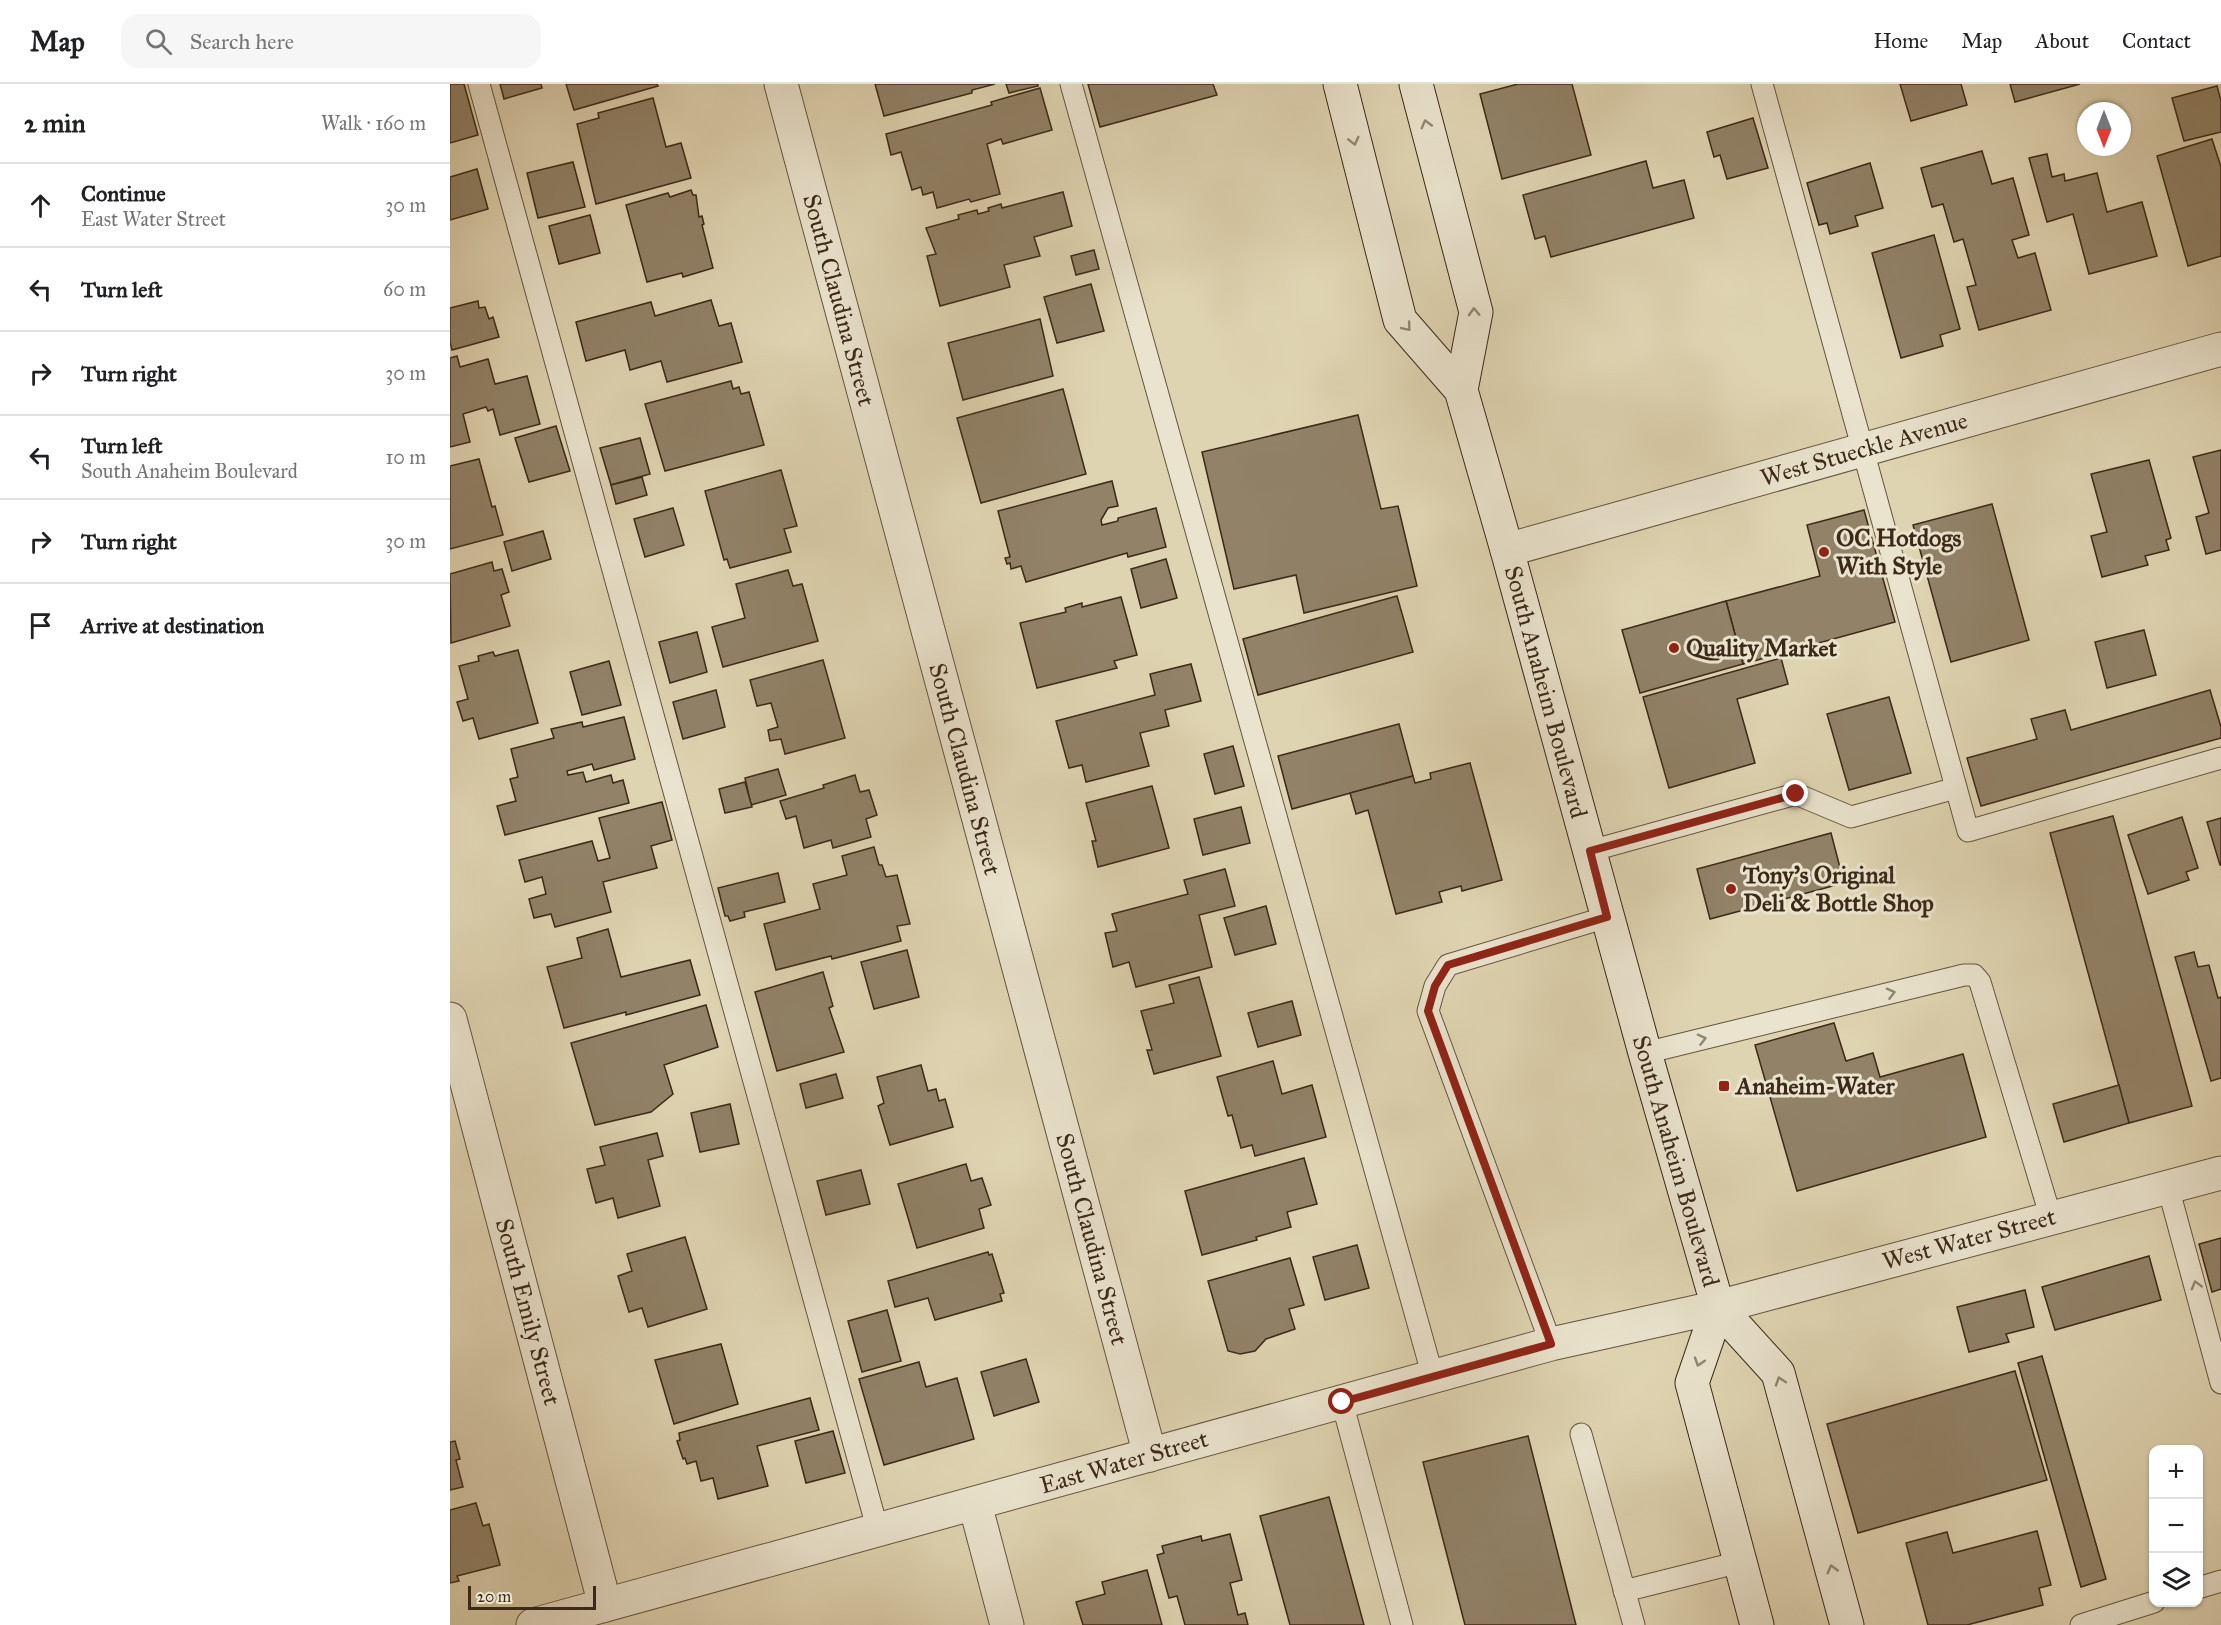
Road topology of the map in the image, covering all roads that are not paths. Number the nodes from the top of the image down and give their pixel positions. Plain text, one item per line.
1 (479, 84) edge
2 (781, 84) edge
3 (1071, 84) edge
4 (1340, 84) edge
5 (1416, 84) edge
6 (1762, 84) edge
7 (2221, 349) edge
8 (1461, 390) junction
9 (1863, 449) junction
10 (1507, 550) junction
11 (2221, 758) edge
12 (1956, 788) junction
13 (1590, 851) junction
14 (1607, 917) junction
15 (450, 1019) edge
16 (1645, 1053) junction
17 (2221, 1173) edge
18 (2168, 1187) junction
19 (2051, 1218) junction
20 (1718, 1307) junction
21 (1551, 1344) junction
22 (1433, 1377) junction
23 (2221, 1383) edge
24 (1342, 1402) junction
25 (1581, 1434) dead end
26 (1150, 1455) junction
27 (975, 1504) junction
28 (878, 1531) junction
29 (1740, 1563) junction
30 (2221, 1581) edge
31 (2203, 1587) edge
32 (1624, 1591) junction
33 (2149, 1604) edge
34 (605, 1605) junction
35 (533, 1625) edge
36 (1007, 1625) edge
37 (1402, 1625) edge
38 (1634, 1625) edge
39 (1757, 1625) edge
40 (1847, 1625) edge
41 (2081, 1625) edge

1 - 28 lane
2 - 26 street, South Claudina Street
3 - 22 lane
4 -> 8 street, South Anaheim Boulevard
8 -> 5 street, South Anaheim Boulevard
6 - 9 lane
7 - 9 street, West Stueckle Avenue
8 - 10 street, South Anaheim Boulevard
9 - 10 street, West Stueckle Avenue
9 - 12 lane
10 - 13 street, South Anaheim Boulevard
11 - 12 lane
12 - 13 lane
13 - 14 street, South Anaheim Boulevard
14 - 16 street, South Anaheim Boulevard
14 - 21 lane
15 - 34 street, South Emily Street
16 -> 19 lane
16 - 20 street, South Anaheim Boulevard
17 - 18 street, West Water Street
18 - 19 street, West Water Street
23 -> 18 lane
19 - 20 street, West Water Street
20 - 21 street, East Water Street
20 -> 29 street, South Anaheim Boulevard
40 -> 20 street, South Anaheim Boulevard
21 - 22 street, East Water Street
22 - 24 street, East Water Street
24 - 26 street, East Water Street
24 - 37 lane
25 - 32 lane
26 - 27 street, East Water Street
27 - 28 street, East Water Street
27 - 36 street
28 - 34 street, East Water Street
29 - 32 lane
29 - 39 street, South Anaheim Boulevard
30 - 31 lane
32 - 38 lane
33 - 41 lane
34 - 35 street, East Water Street

